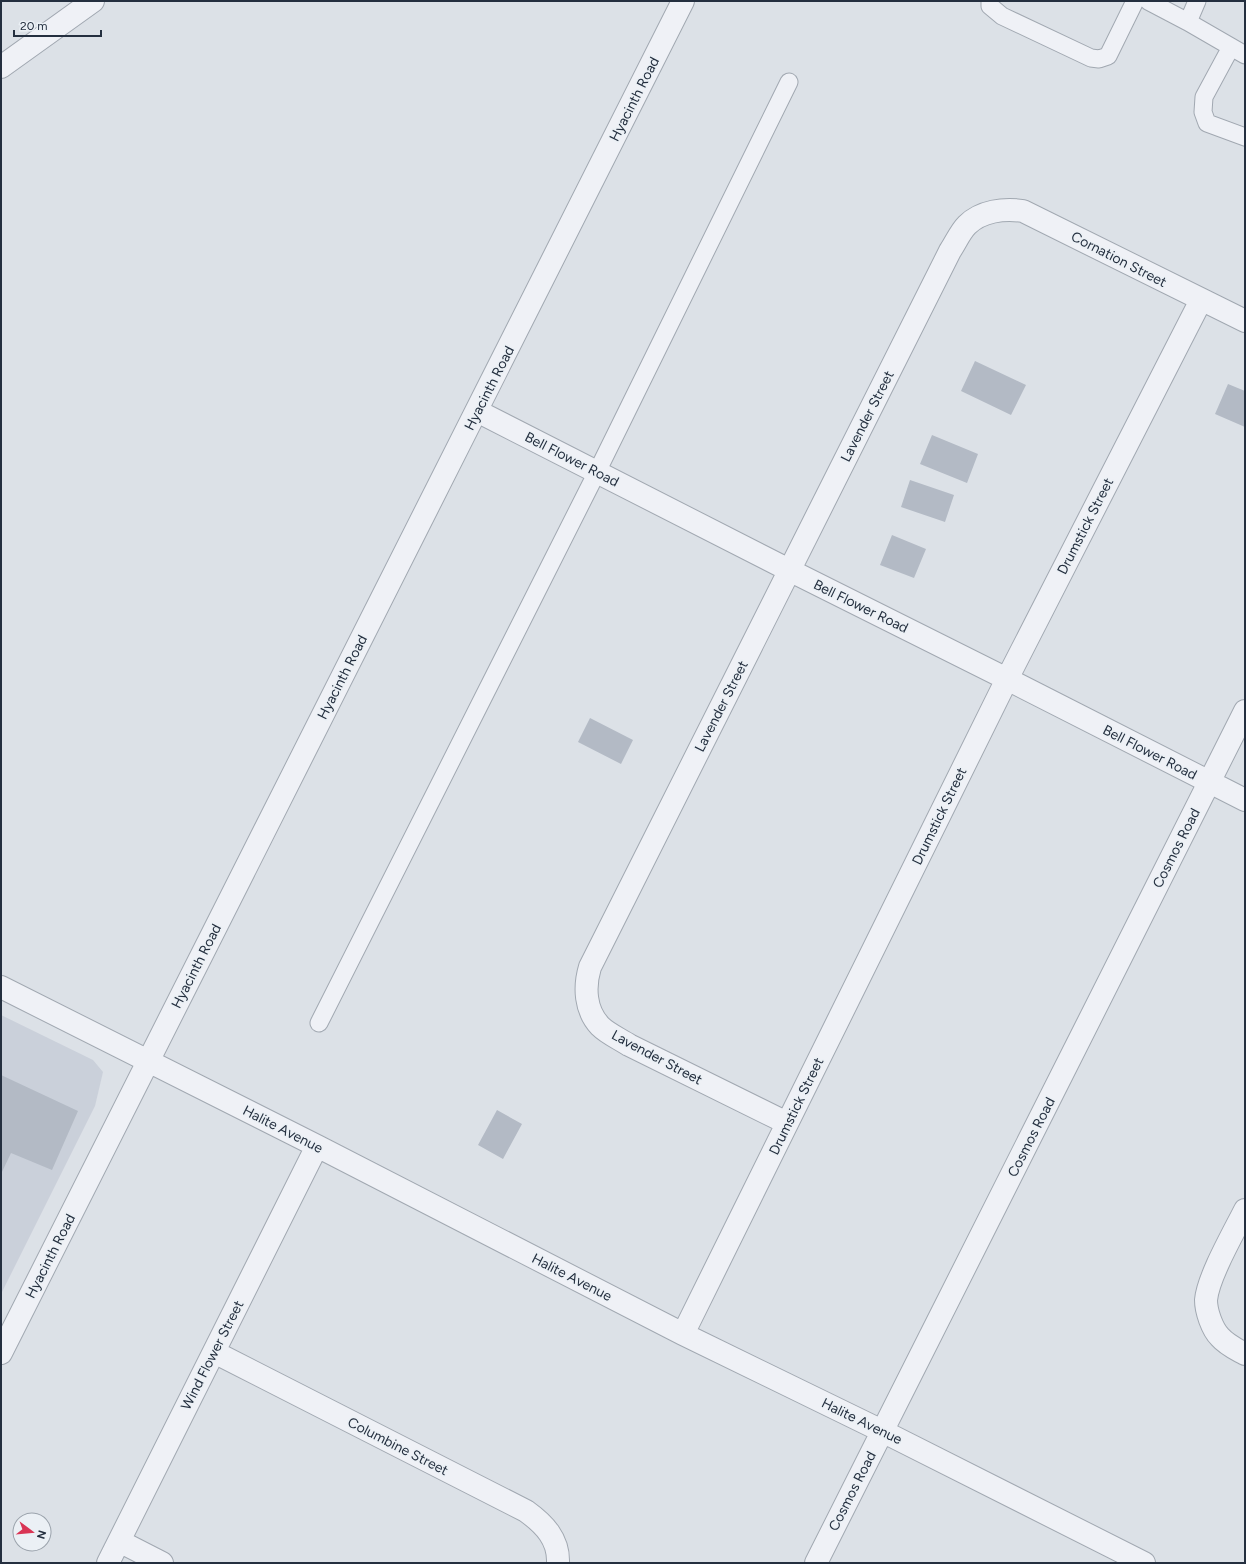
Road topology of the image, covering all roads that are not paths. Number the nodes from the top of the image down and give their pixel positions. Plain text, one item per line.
1 (93, 1) edge
2 (683, 1) edge
3 (990, 1) edge
4 (1135, 1) edge
5 (1148, 1) edge
6 (1198, 1) edge
7 (1188, 22) junction
8 (1238, 51) edge
9 (1, 67) edge
10 (789, 82) dead end
11 (1245, 138) edge
12 (990, 212) joint
13 (1201, 300) junction
14 (1245, 321) edge
15 (477, 411) junction
16 (597, 472) junction
17 (789, 570) junction
18 (1008, 678) junction
19 (1245, 711) edge
20 (1209, 782) junction
21 (1245, 800) edge
22 (1, 987) edge
23 (319, 1023) dead end
24 (148, 1061) junction
25 (787, 1122) junction
26 (317, 1146) junction
27 (1245, 1210) edge
28 (683, 1334) junction
29 (214, 1352) junction
30 (1, 1353) edge
31 (1245, 1354) edge
32 (882, 1432) junction
33 (119, 1541) junction
34 (108, 1563) edge
35 (162, 1563) edge
36 (558, 1563) edge
37 (816, 1563) edge
38 (1144, 1563) edge

1 - 9 street
2 - 15 street, Hyacinth Road
3 - 4 lane
5 - 7 lane
6 - 7 lane
7 - 8 lane
8 - 11 lane
10 - 16 lane
12 - 13 street, Cornation Street
12 - 17 street, Lavender Street
13 - 14 street, Cornation Street
13 - 18 street, Drumstick Street
15 - 16 street, Bell Flower Road
15 - 24 street, Hyacinth Road
16 - 17 street, Bell Flower Road
16 - 23 lane
17 - 18 street, Bell Flower Road
17 - 25 street, Lavender Street
18 - 20 street, Bell Flower Road
18 - 25 street, Drumstick Street
19 - 20 street, Cosmos Road
20 - 21 street, Bell Flower Road
20 - 32 street, Cosmos Road
22 - 24 street, Halite Avenue
24 - 26 street, Halite Avenue
24 - 30 street, Hyacinth Road
25 - 28 street, Drumstick Street
26 - 28 street, Halite Avenue
26 - 29 street, Wind Flower Street
27 - 31 street
28 - 32 street, Halite Avenue
29 - 33 street, Wind Flower Street
29 - 36 street, Columbine Street
32 - 37 street, Cosmos Road
32 - 38 street, Halite Avenue
33 - 34 street, Wind Flower Street
33 - 35 street

